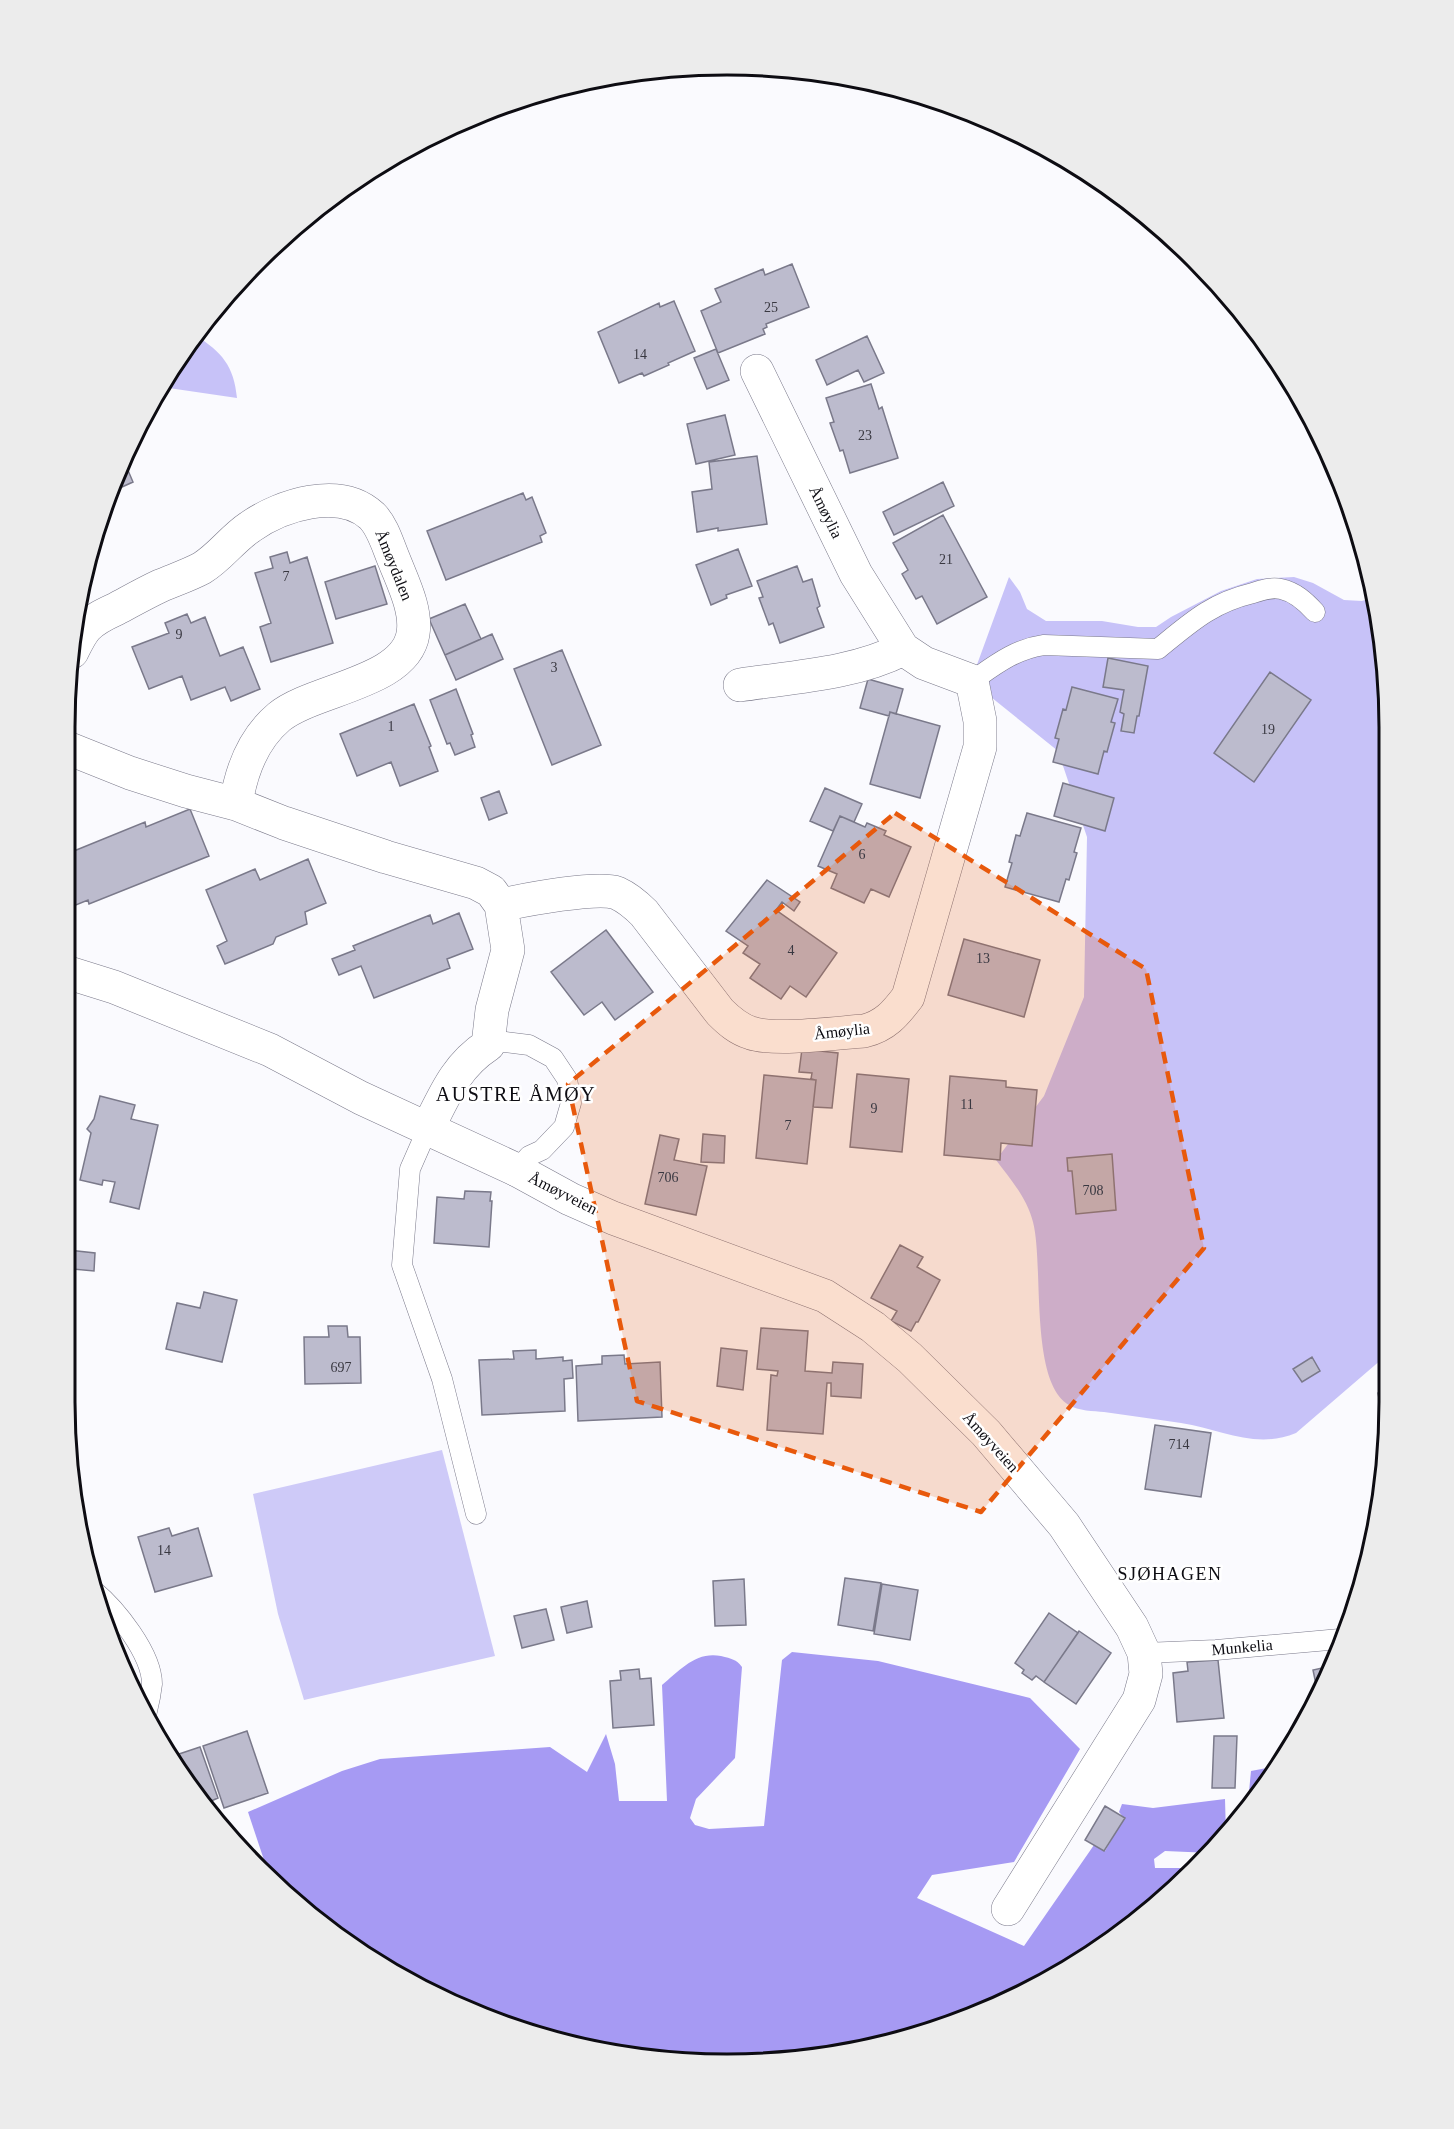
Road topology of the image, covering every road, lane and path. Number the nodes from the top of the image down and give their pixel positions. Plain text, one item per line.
1 (757, 371) dead end
2 (1315, 612) dead end
3 (83, 633) edge
4 (903, 649) junction
5 (972, 681) junction
6 (740, 685) dead end
7 (75, 751) edge
8 (236, 804) junction
9 (501, 905) junction
10 (75, 975) edge
11 (488, 1045) junction
12 (428, 1128) junction
13 (517, 1170) junction
14 (476, 1514) dead end
15 (109, 1608) edge
16 (1334, 1640) edge
17 (1144, 1653) junction
18 (149, 1703) edge
19 (1008, 1909) dead end

1 - 4 street, Åmøylia
2 - 5 lane
3 - 8 street, Åmøydalen
4 - 5 street, Åmøylia
4 - 6 street
5 - 9 street, Åmøylia
7 - 8 street
8 - 9 street
9 - 11 street
10 - 12 street, Åmøyveien
11 - 12 street
11 - 13 lane, Åmøyveien
12 - 13 street, Åmøyveien
12 - 14 lane
13 - 17 street, Åmøyveien
15 - 18 lane
16 - 17 lane, Munkelia
17 - 19 street, Åmøyveien

